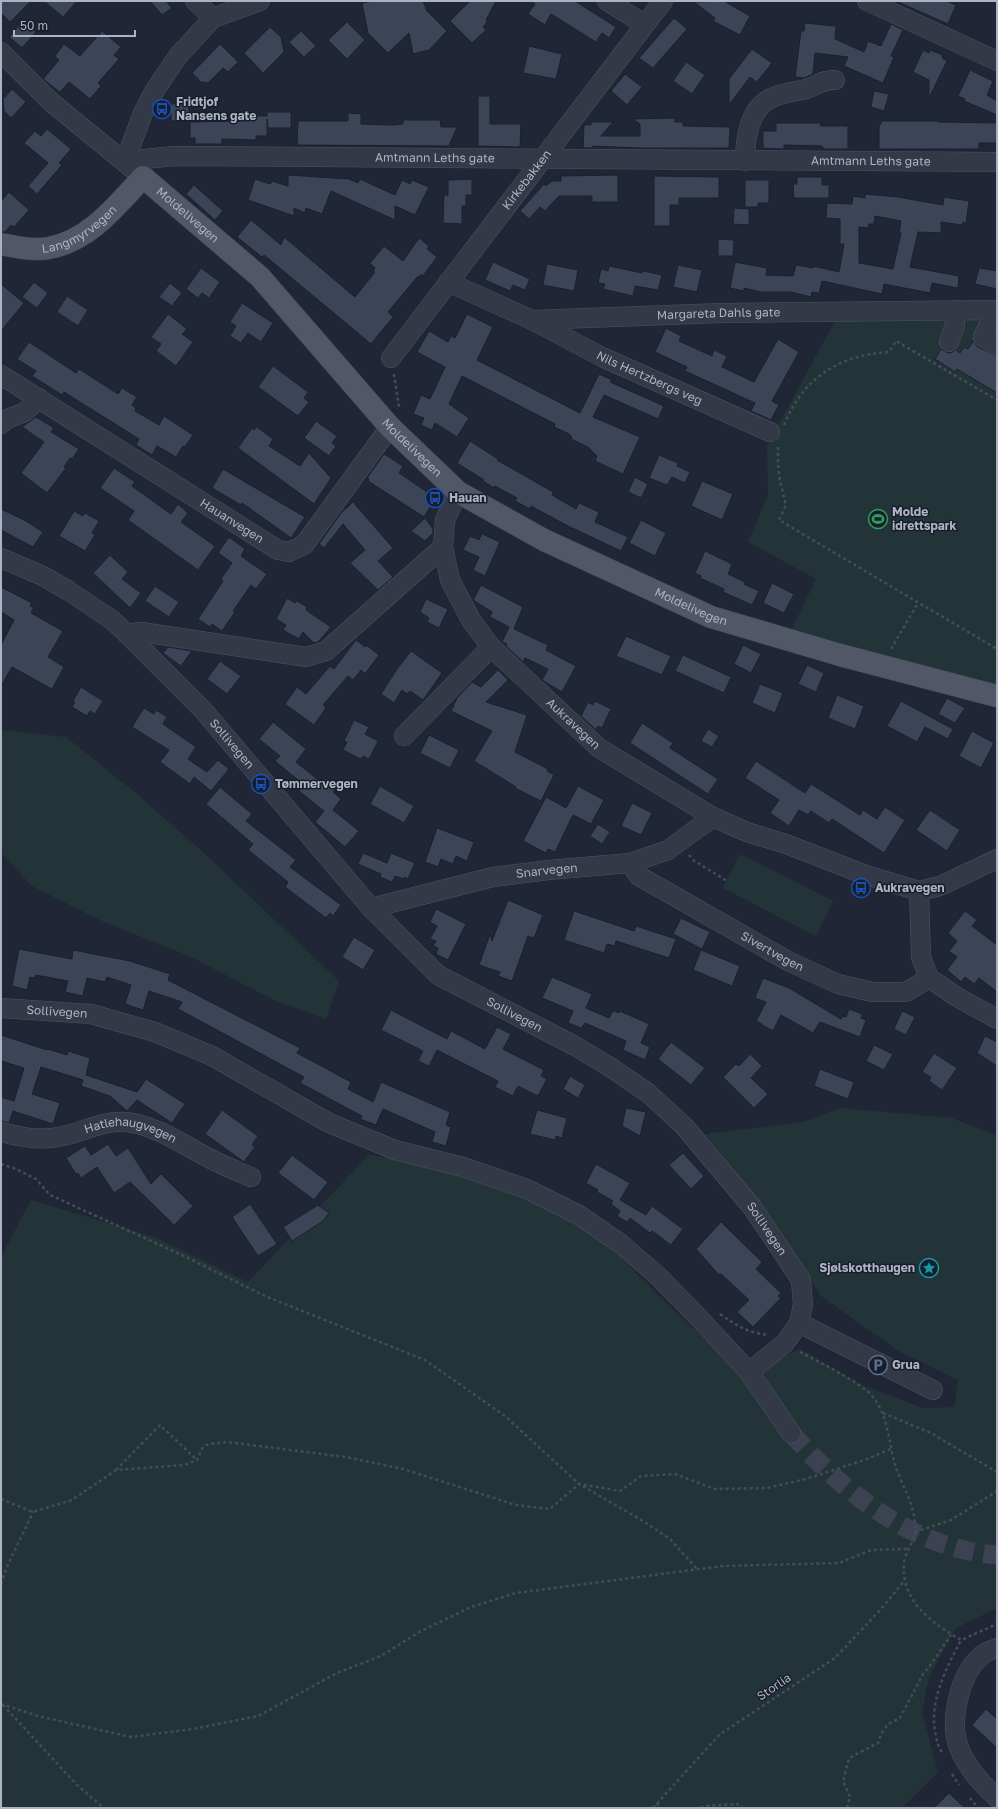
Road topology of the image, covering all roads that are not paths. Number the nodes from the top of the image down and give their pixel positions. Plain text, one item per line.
1 (195, 1) edge
2 (260, 1) edge
3 (608, 1) edge
4 (663, 1) edge
5 (866, 1) edge
6 (213, 18) junction
7 (644, 24) junction
8 (1, 52) edge
9 (997, 61) edge
10 (835, 80) dead end
11 (544, 159) junction
12 (125, 161) junction
13 (745, 161) junction
14 (997, 162) edge
15 (143, 177) junction
16 (1, 244) edge
17 (448, 282) junction
18 (955, 310) junction
19 (995, 310) edge
20 (532, 320) junction
21 (949, 342) dead end
22 (997, 345) edge
23 (391, 358) road end
24 (4, 380) edge
25 (39, 398) junction
26 (395, 419) junction
27 (1, 424) edge
28 (777, 434) road end
29 (458, 492) junction
30 (443, 547) junction
31 (2, 559) edge
32 (127, 634) junction
33 (491, 647) junction
34 (997, 696) edge
35 (404, 736) dead end
36 (713, 817) junction
37 (997, 859) edge
38 (630, 863) junction
39 (919, 891) junction
40 (371, 908) junction
41 (929, 978) junction
42 (1, 1008) edge
43 (997, 1020) edge
44 (1, 1132) edge
45 (251, 1177) dead end
46 (799, 1323) junction
47 (749, 1372) junction
48 (932, 1390) dead end
49 (791, 1433) tunnel mouth
50 (997, 1648) edge
51 (997, 1798) edge

1 - 6 street
2 - 6 street
3 - 7 street
4 - 7 street, Kirkebakken
5 - 9 street
6 - 12 street
7 - 11 street, Kirkebakken
8 - 12 street, Moldelivegen
10 - 13 street
11 - 12 street, Amtmann Leths gate
11 - 13 street, Amtmann Leths gate
11 - 17 street, Kirkebakken
12 - 15 street, Moldelivegen
13 - 14 street, Amtmann Leths gate
15 - 16 main road, Langmyrvegen
15 - 26 main road, Moldelivegen
17 - 20 street, Margareta Dahls gate
17 - 23 street, Kirkebakken
18 - 19 street, Margareta Dahls gate
18 - 20 street, Margareta Dahls gate
18 - 21 street
19 - 22 street
20 - 28 street, Nils Hertzbergs veg
24 - 25 street, Hauanvegen
25 - 26 street, Hauanvegen
25 - 27 street
26 - 29 main road, Moldelivegen
29 - 30 street, Aukravegen
29 - 34 main road, Moldelivegen
30 - 32 street
30 - 33 street, Aukravegen
31 - 32 street, Sollivegen
32 - 40 street, Sollivegen
33 - 35 street
33 - 36 street, Aukravegen
36 - 38 street, Snarvegen
36 - 39 street, Aukravegen
37 - 39 street
38 - 40 street, Snarvegen
38 - 41 street, Sivertvegen
39 - 41 street
40 - 46 street, Sollivegen
41 - 43 street
42 - 47 street, Sollivegen
44 - 45 street, Hatlehaugvegen
46 - 47 street, Sollivegen
46 - 48 street
47 - 49 street
50 - 51 street

